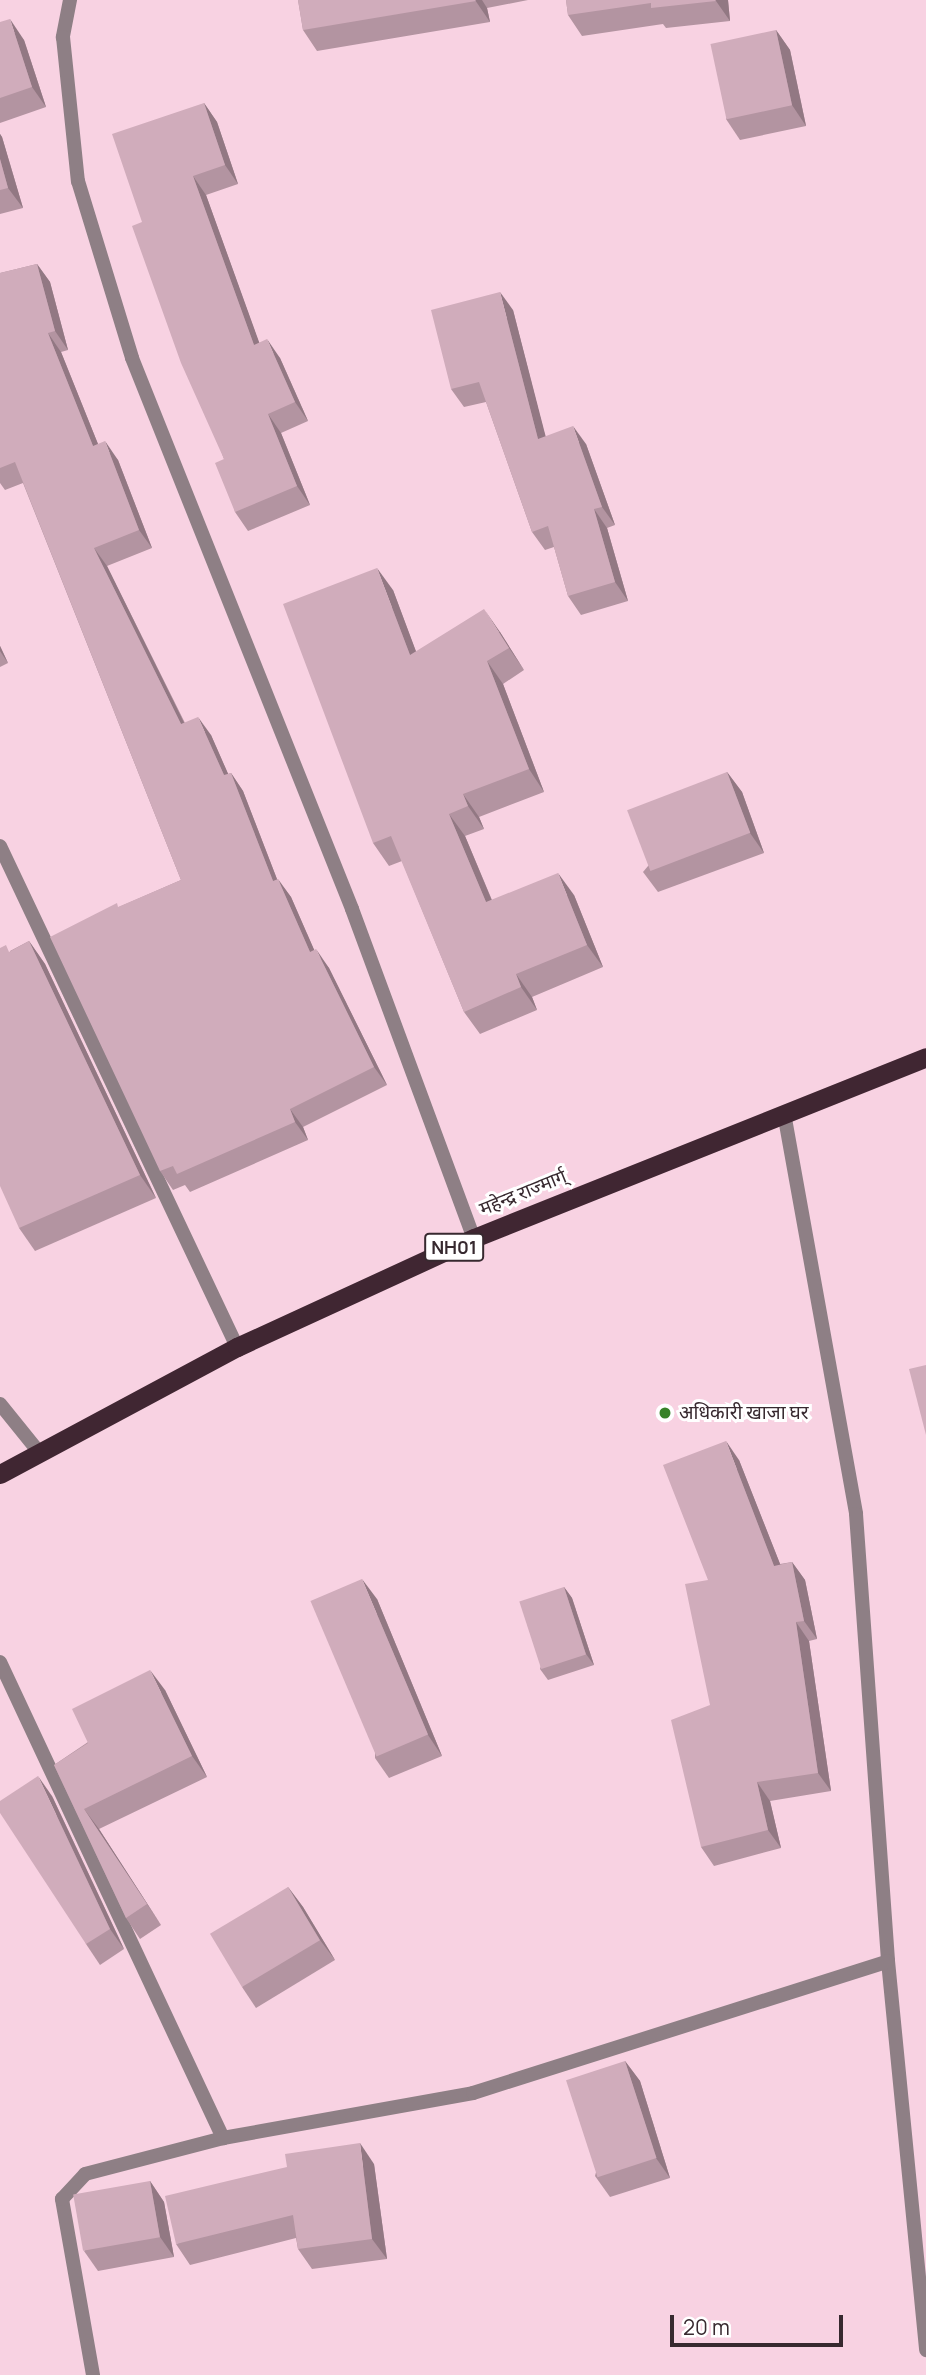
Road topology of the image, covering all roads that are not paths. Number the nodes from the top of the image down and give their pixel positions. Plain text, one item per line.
1 (70, 0) edge
2 (0, 846) edge
3 (926, 1057) edge
4 (784, 1113) junction
5 (474, 1238) junction
6 (237, 1347) junction
7 (0, 1404) edge
8 (38, 1451) junction
9 (0, 1474) edge
10 (0, 1662) edge
11 (888, 1961) junction
12 (223, 2138) junction
13 (926, 2350) edge
14 (93, 2375) edge

1 - 5 street
2 - 6 street
3 - 4 highway, महेन्द्र राज्मार्ग् / NH01
4 - 5 highway, महेन्द्र राज्मार्ग् / NH01
4 - 11 street
5 - 6 highway, महेन्द्र राज्मार्ग् / NH01
6 - 8 highway, महेन्द्र राज्मार्ग् / NH01
7 - 8 street
8 - 9 highway, महेन्द्र राज्मार्ग् / NH01
10 - 12 street
11 - 12 street
11 - 13 street
12 - 14 street

